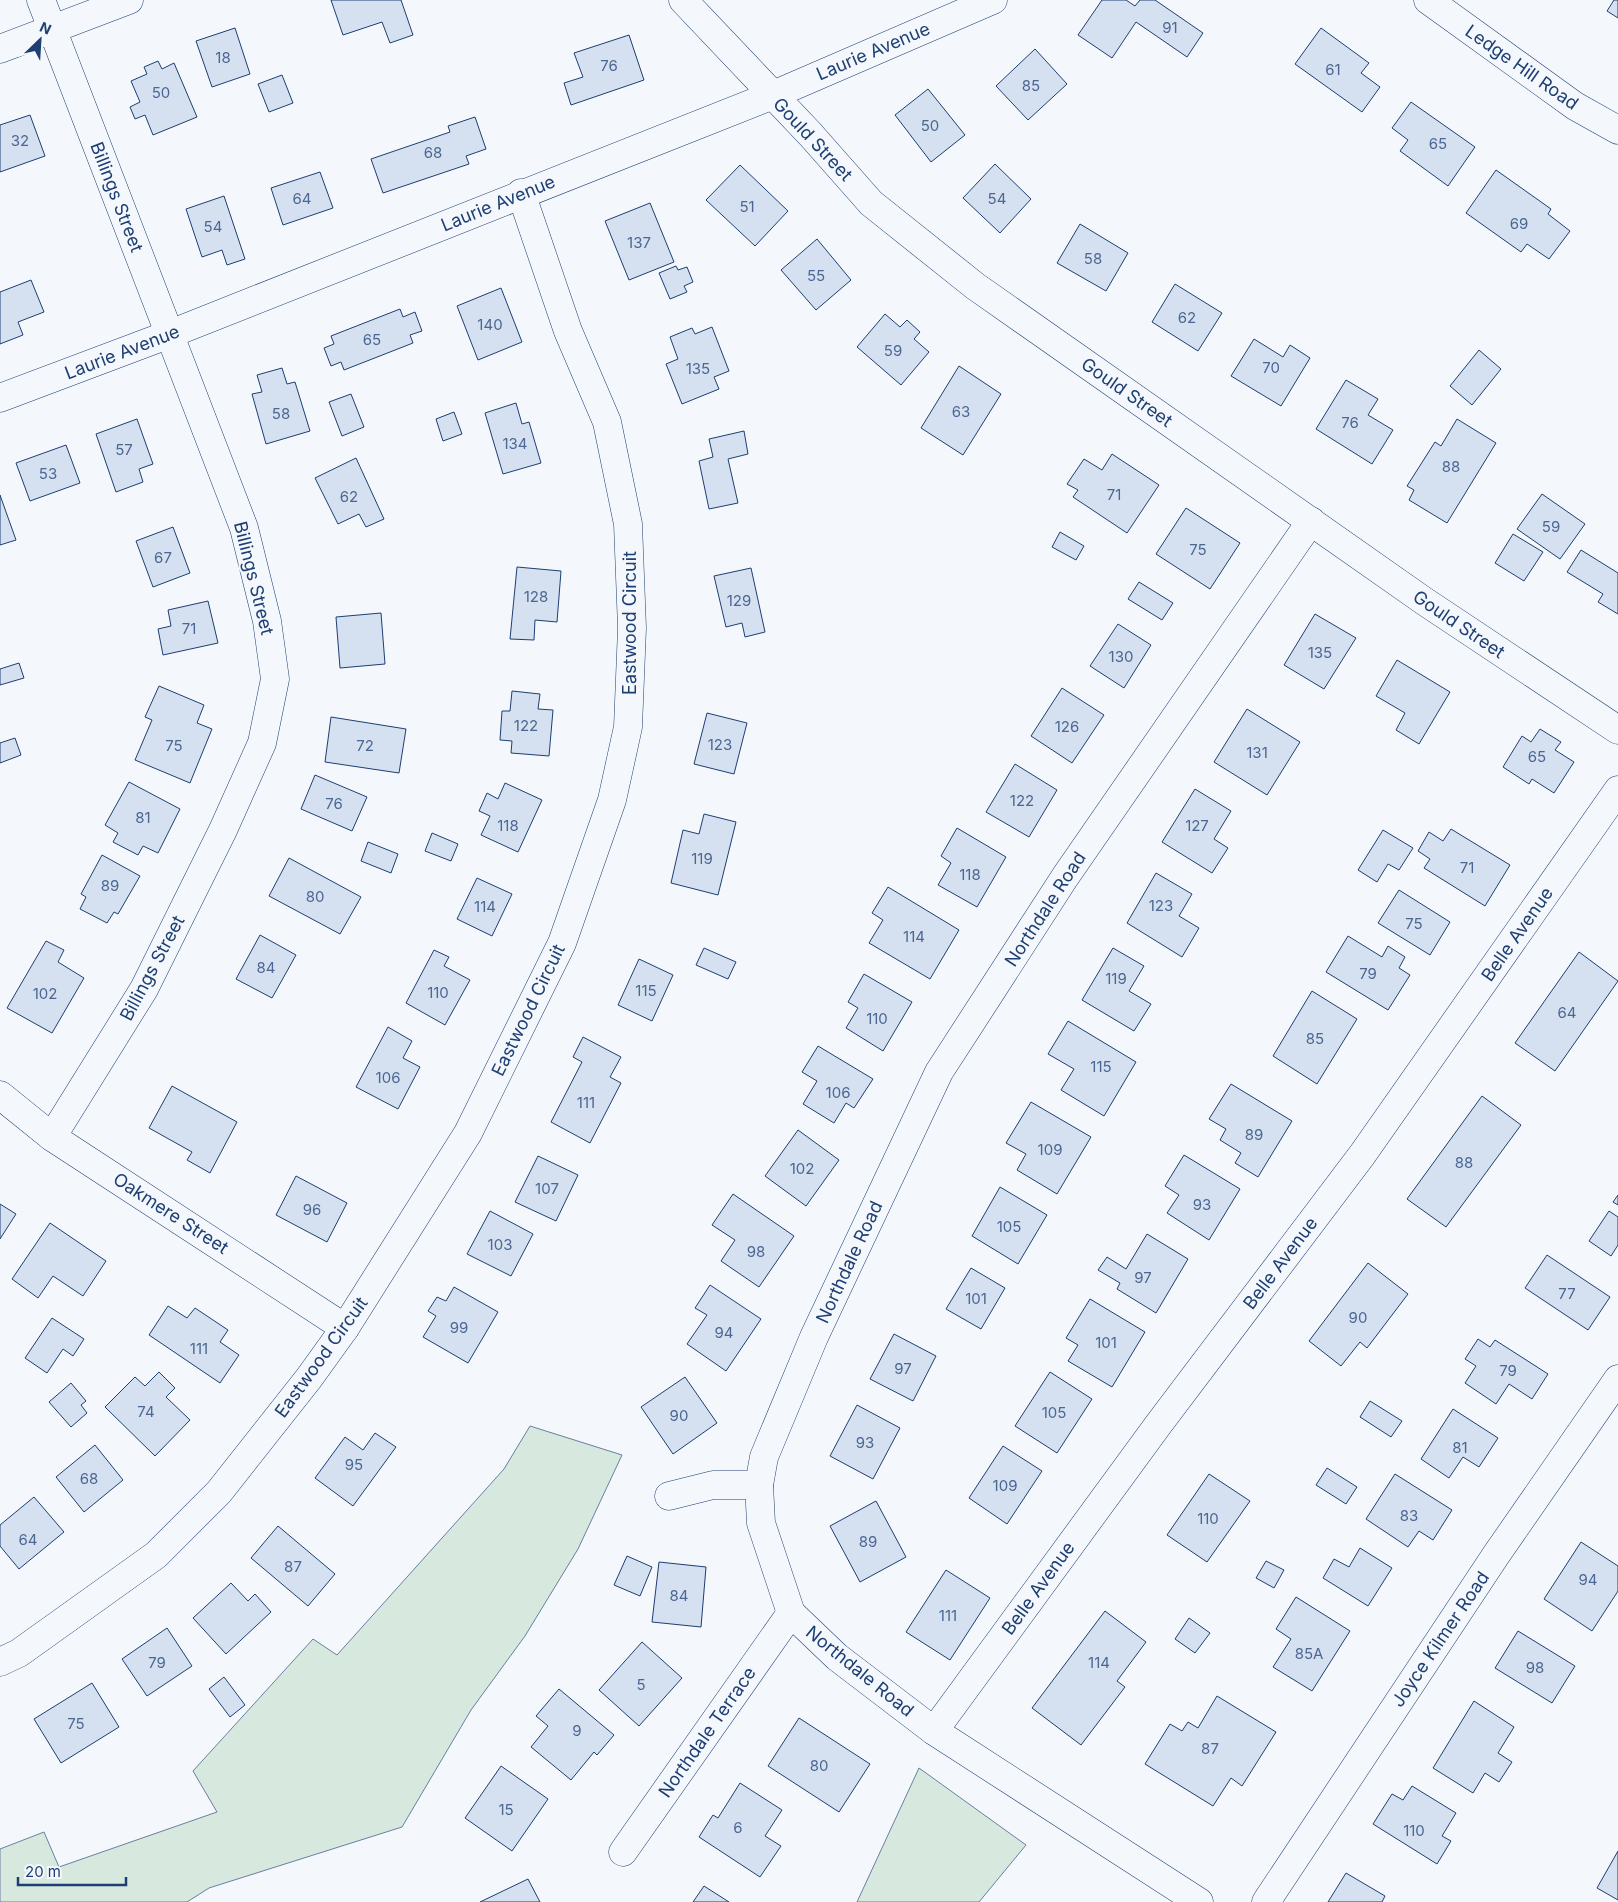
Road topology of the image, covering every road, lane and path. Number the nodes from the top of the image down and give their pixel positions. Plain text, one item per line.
1 (41, 0) edge
2 (129, 0) edge
3 (683, 0) edge
4 (992, 0) edge
5 (1428, 0) edge
6 (53, 31) junction
7 (0, 49) edge
8 (772, 95) junction
9 (1618, 130) edge
10 (521, 194) junction
11 (170, 334) junction
12 (0, 398) edge
13 (1311, 521) junction
14 (1618, 730) edge
15 (1618, 790) edge
16 (0, 1095) edge
17 (52, 1137) junction
18 (345, 1328) junction
19 (1618, 1379) edge
20 (759, 1485) junction
21 (668, 1496) dead end
22 (791, 1613) junction
23 (0, 1662) edge
24 (934, 1730) junction
25 (624, 1852) dead end
26 (1198, 1902) edge
27 (1266, 1902) edge

1 - 6 street, Billings Street
2 - 6 street
3 - 8 street, Gould Street
4 - 8 street, Laurie Avenue
5 - 9 street, Ledge Hill Road
6 - 7 street
6 - 11 street, Billings Street
8 - 10 street, Laurie Avenue
8 - 13 street, Gould Street
10 - 11 street, Laurie Avenue
10 - 18 street, Eastwood Circuit
11 - 12 street, Laurie Avenue
11 - 17 street, Billings Street
13 - 14 street, Gould Street
13 - 20 street, Northdale Road
15 - 24 street, Belle Avenue
16 - 17 street, Oakmere Street
17 - 18 street, Oakmere Street
18 - 23 street, Eastwood Circuit
19 - 27 street, Joyce Kilmer Road
20 - 21 street
20 - 22 street, Northdale Road
22 - 24 street, Northdale Road
22 - 25 street, Northdale Terrace
24 - 26 street, Northdale Road

